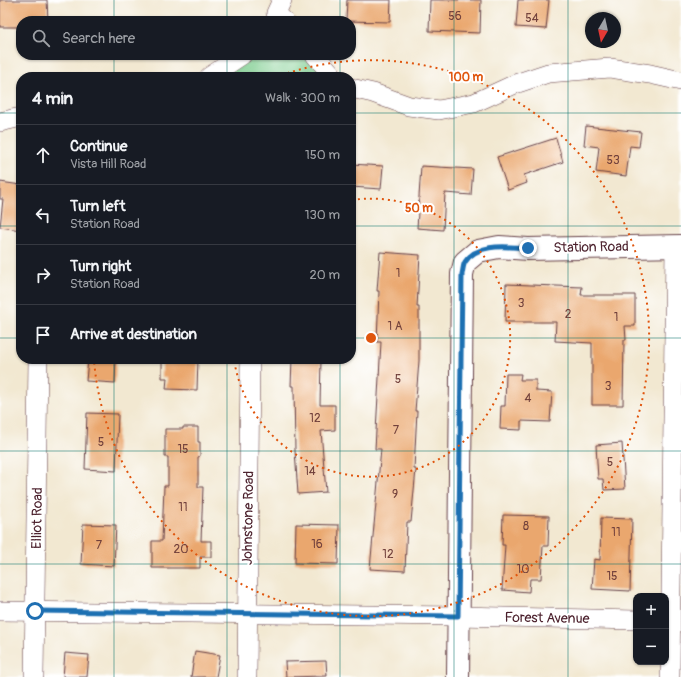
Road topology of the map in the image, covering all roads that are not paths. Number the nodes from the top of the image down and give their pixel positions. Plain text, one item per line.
1 (234, 60) edge
2 (319, 60) edge
3 (216, 72) edge
4 (330, 72) edge
5 (681, 81) edge
6 (356, 89) edge
7 (16, 118) edge
8 (0, 122) edge
9 (678, 246) edge
10 (38, 364) edge
11 (250, 364) edge
12 (0, 610) edge
13 (35, 611) junction
14 (247, 613) junction
15 (458, 616) junction
16 (633, 620) edge
17 (672, 621) edge
18 (34, 677) edge
19 (247, 677) edge
20 (458, 677) edge
21 (670, 677) edge

1 - 3 street
2 - 4 street
5 - 6 street
7 - 8 street
9 - 15 street, Station Road
9 - 17 street
10 - 13 street, Elliot Road
11 - 14 street, Johnstone Road
12 - 13 street, Forest Avenue
13 - 14 street, Forest Avenue
13 - 18 street, Elliot Road
14 - 15 street, Forest Avenue
14 - 19 street, Johnstone Road
15 - 16 street, Forest Avenue
15 - 20 street, Station Road
17 - 21 street

